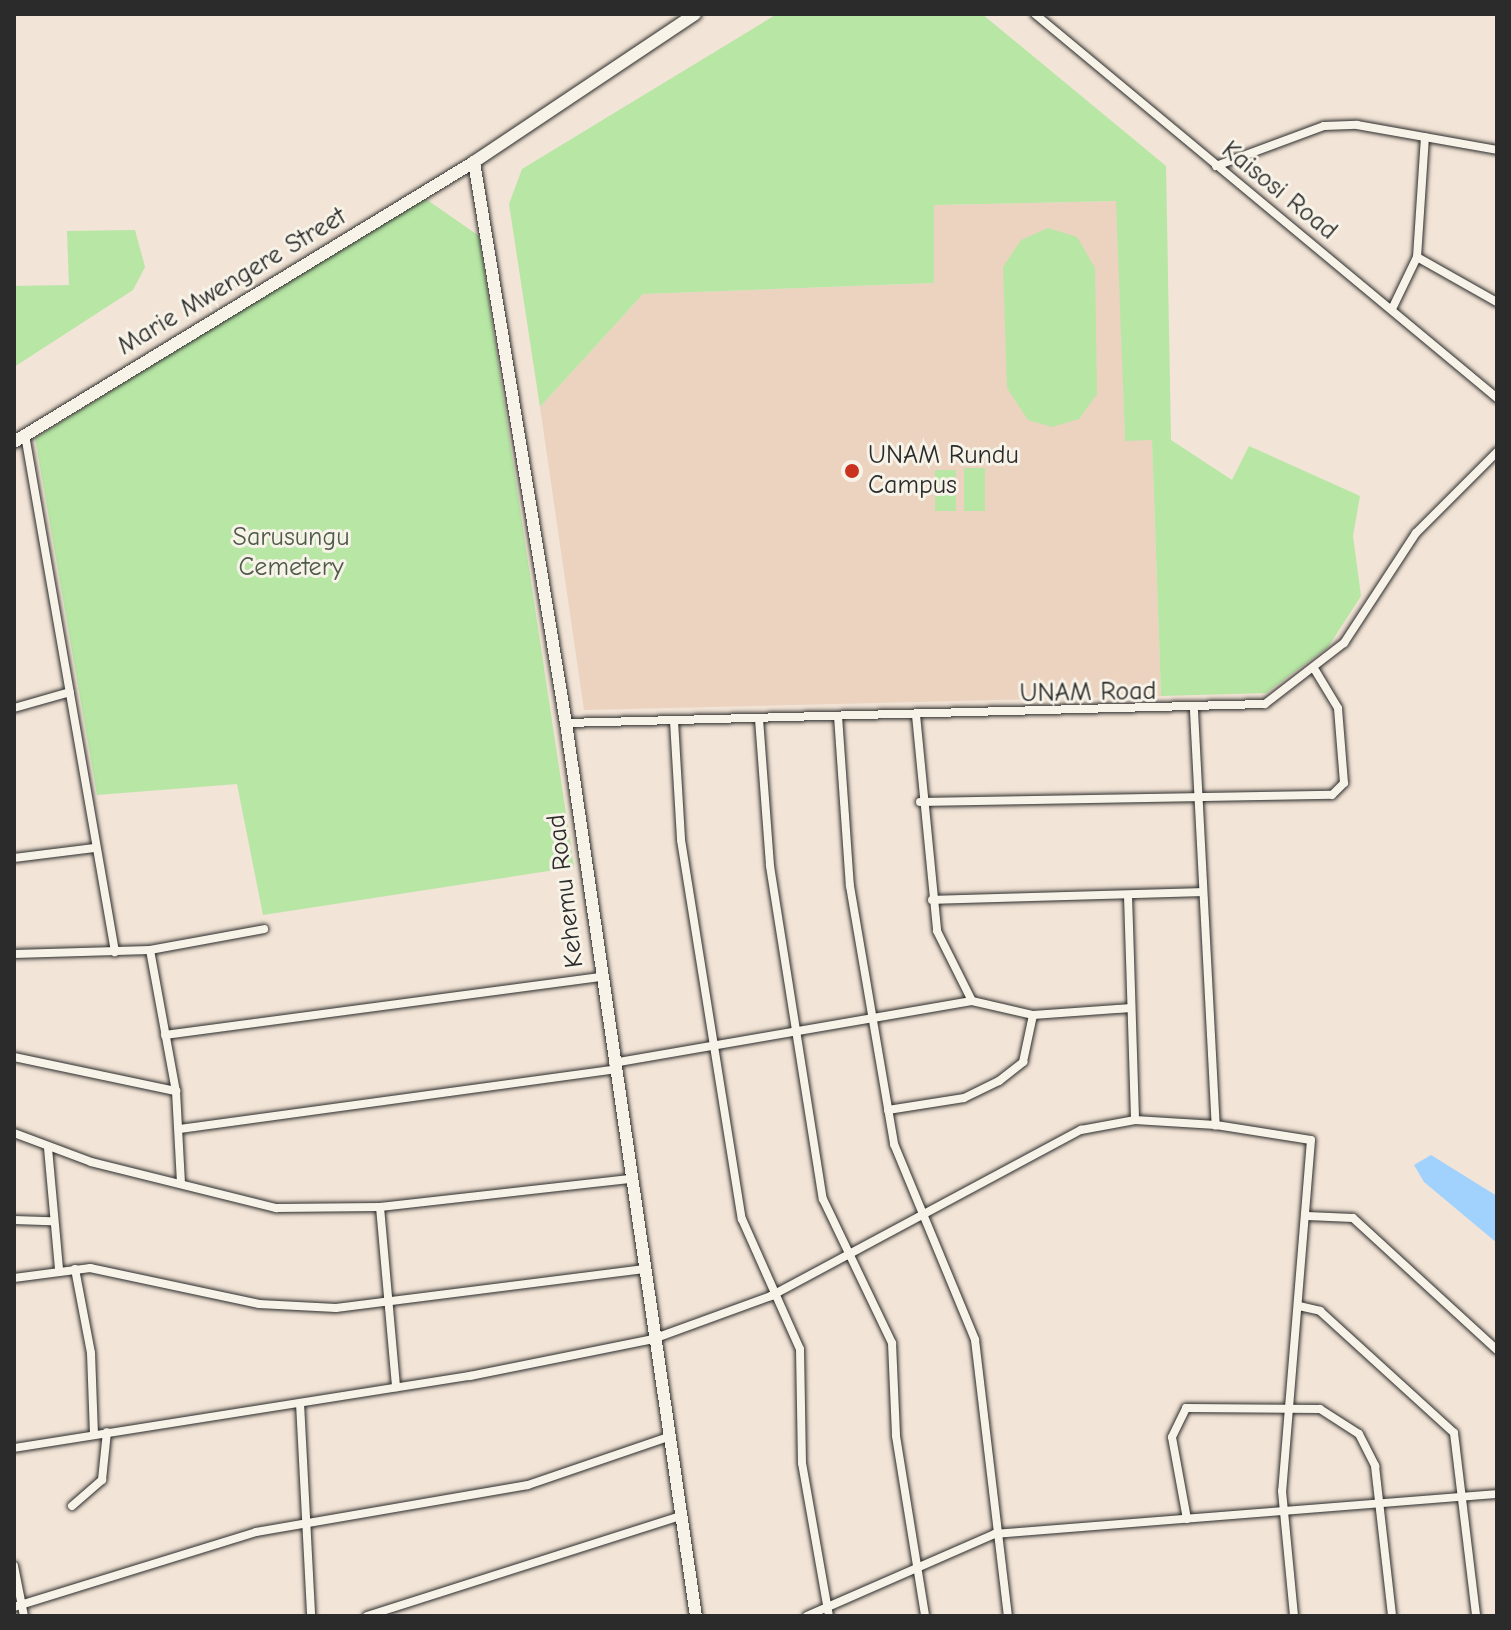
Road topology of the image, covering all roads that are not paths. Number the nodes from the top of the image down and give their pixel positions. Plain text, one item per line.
1 (695, 14) edge
2 (1035, 14) edge
3 (1425, 137) junction
4 (1497, 150) edge
5 (474, 162) junction
6 (1216, 166) junction
7 (1417, 257) junction
8 (1497, 302) edge
9 (1392, 309) junction
10 (1497, 398) edge
11 (20, 439) edge
12 (1497, 452) edge
13 (1315, 670) junction
14 (70, 692) junction
15 (14, 708) edge
16 (1194, 711) junction
17 (916, 715) junction
18 (838, 716) junction
19 (759, 719) junction
20 (674, 721) junction
21 (566, 723) junction
22 (1197, 797) junction
23 (920, 802) junction
24 (94, 848) junction
25 (14, 858) edge
26 (1201, 892) junction
27 (1128, 895) junction
28 (932, 900) junction
29 (264, 929) dead end
30 (150, 950) junction
31 (115, 952) junction
32 (14, 954) edge
33 (598, 977) junction
34 (972, 1001) junction
35 (1131, 1008) junction
36 (1033, 1015) junction
37 (872, 1021) junction
38 (797, 1033) junction
39 (165, 1035) junction
40 (714, 1047) junction
41 (14, 1057) edge
42 (613, 1067) junction
43 (176, 1091) junction
44 (888, 1110) junction
45 (1135, 1120) junction
46 (1216, 1125) junction
47 (180, 1129) junction
48 (14, 1133) edge
49 (48, 1148) junction
50 (629, 1179) junction
51 (181, 1184) junction
52 (380, 1207) junction
53 (919, 1215) junction
54 (1307, 1216) junction
55 (14, 1220) edge
56 (51, 1221) junction
57 (847, 1255) junction
58 (59, 1269) junction
59 (75, 1269) junction
60 (643, 1269) junction
61 (14, 1278) edge
62 (771, 1296) junction
63 (389, 1305) junction
64 (1299, 1306) junction
65 (653, 1339) junction
66 (1497, 1350) edge
67 (396, 1387) junction
68 (300, 1403) junction
69 (1290, 1405) junction
70 (107, 1432) junction
71 (94, 1434) junction
72 (668, 1437) junction
73 (14, 1448) edge
74 (1497, 1494) edge
75 (1464, 1497) junction
76 (72, 1506) dead end
77 (1382, 1506) junction
78 (1284, 1513) junction
79 (680, 1516) junction
80 (1187, 1519) junction
81 (308, 1520) junction
82 (995, 1534) junction
83 (918, 1561) junction
84 (14, 1566) edge
85 (827, 1605) junction
86 (17, 1606) edge
87 (24, 1616) edge
88 (311, 1616) edge
89 (367, 1616) edge
90 (696, 1616) edge
91 (807, 1616) edge
92 (829, 1616) edge
93 (925, 1616) edge
94 (1008, 1616) edge
95 (1294, 1616) edge
96 (1392, 1616) edge
97 (1476, 1616) edge

1 - 5 street, Marie Mwengere Street
2 - 6 street, Kaisosi Road
3 - 4 street
3 - 6 street
3 - 7 street
5 - 11 street, Marie Mwengere Street
5 - 21 street, Kehemu Road
6 - 9 street, Kaisosi Road
7 - 8 street
7 - 9 street
9 - 10 street, Kaisosi Road
11 - 14 street
12 - 13 street, UNAM Road
13 - 16 street, UNAM Road
13 - 22 street
14 - 15 street
14 - 24 street
16 - 17 street, UNAM Road
16 - 22 street
17 - 18 street, UNAM Road
17 - 23 street
18 - 19 street, UNAM Road
18 - 37 street
19 - 20 street, UNAM Road
19 - 38 street
20 - 21 street, UNAM Road
20 - 40 street
21 - 33 street, Kehemu Road
22 - 23 street
22 - 26 street
23 - 28 street
24 - 25 street
24 - 31 street
26 - 27 street
26 - 46 street
27 - 28 street
27 - 35 street
28 - 34 street
29 - 30 street
30 - 31 street
30 - 39 street
31 - 32 street
33 - 39 street
33 - 42 street, Kehemu Road
34 - 36 street
34 - 37 street
35 - 36 street
35 - 45 street
36 - 44 street
37 - 38 street
37 - 44 street
38 - 40 street
38 - 57 street
39 - 43 street
40 - 42 street
40 - 62 street
41 - 43 street
42 - 47 street
42 - 50 street, Kehemu Road
43 - 47 street
44 - 53 street
45 - 46 street
45 - 53 street
46 - 54 street
47 - 51 street
48 - 49 street
49 - 51 street
49 - 56 street
50 - 52 street
50 - 60 street, Kehemu Road
51 - 52 street
52 - 63 street
53 - 57 street
53 - 82 street
54 - 64 street
54 - 66 street
55 - 56 street
56 - 58 street
57 - 62 street
57 - 83 street
58 - 59 street
58 - 61 street
59 - 63 street
59 - 71 street
60 - 63 street
60 - 65 street, Kehemu Road
62 - 65 street
62 - 85 street
63 - 67 street
64 - 69 street
64 - 75 street
65 - 67 street
65 - 72 street, Kehemu Road
67 - 68 street
68 - 70 street
68 - 81 street
69 - 77 street
69 - 78 street
69 - 80 street
70 - 71 street
70 - 76 street
71 - 73 street
72 - 79 street, Kehemu Road
72 - 81 street
74 - 75 street
75 - 77 street
75 - 97 street
77 - 78 street
77 - 96 street
78 - 80 street
78 - 95 street
79 - 89 street
79 - 90 street, Kehemu Road
80 - 82 street
81 - 86 street
81 - 88 street
82 - 83 street
82 - 94 street
83 - 85 street
83 - 93 street
84 - 86 street
85 - 91 street
85 - 92 street
86 - 87 street

